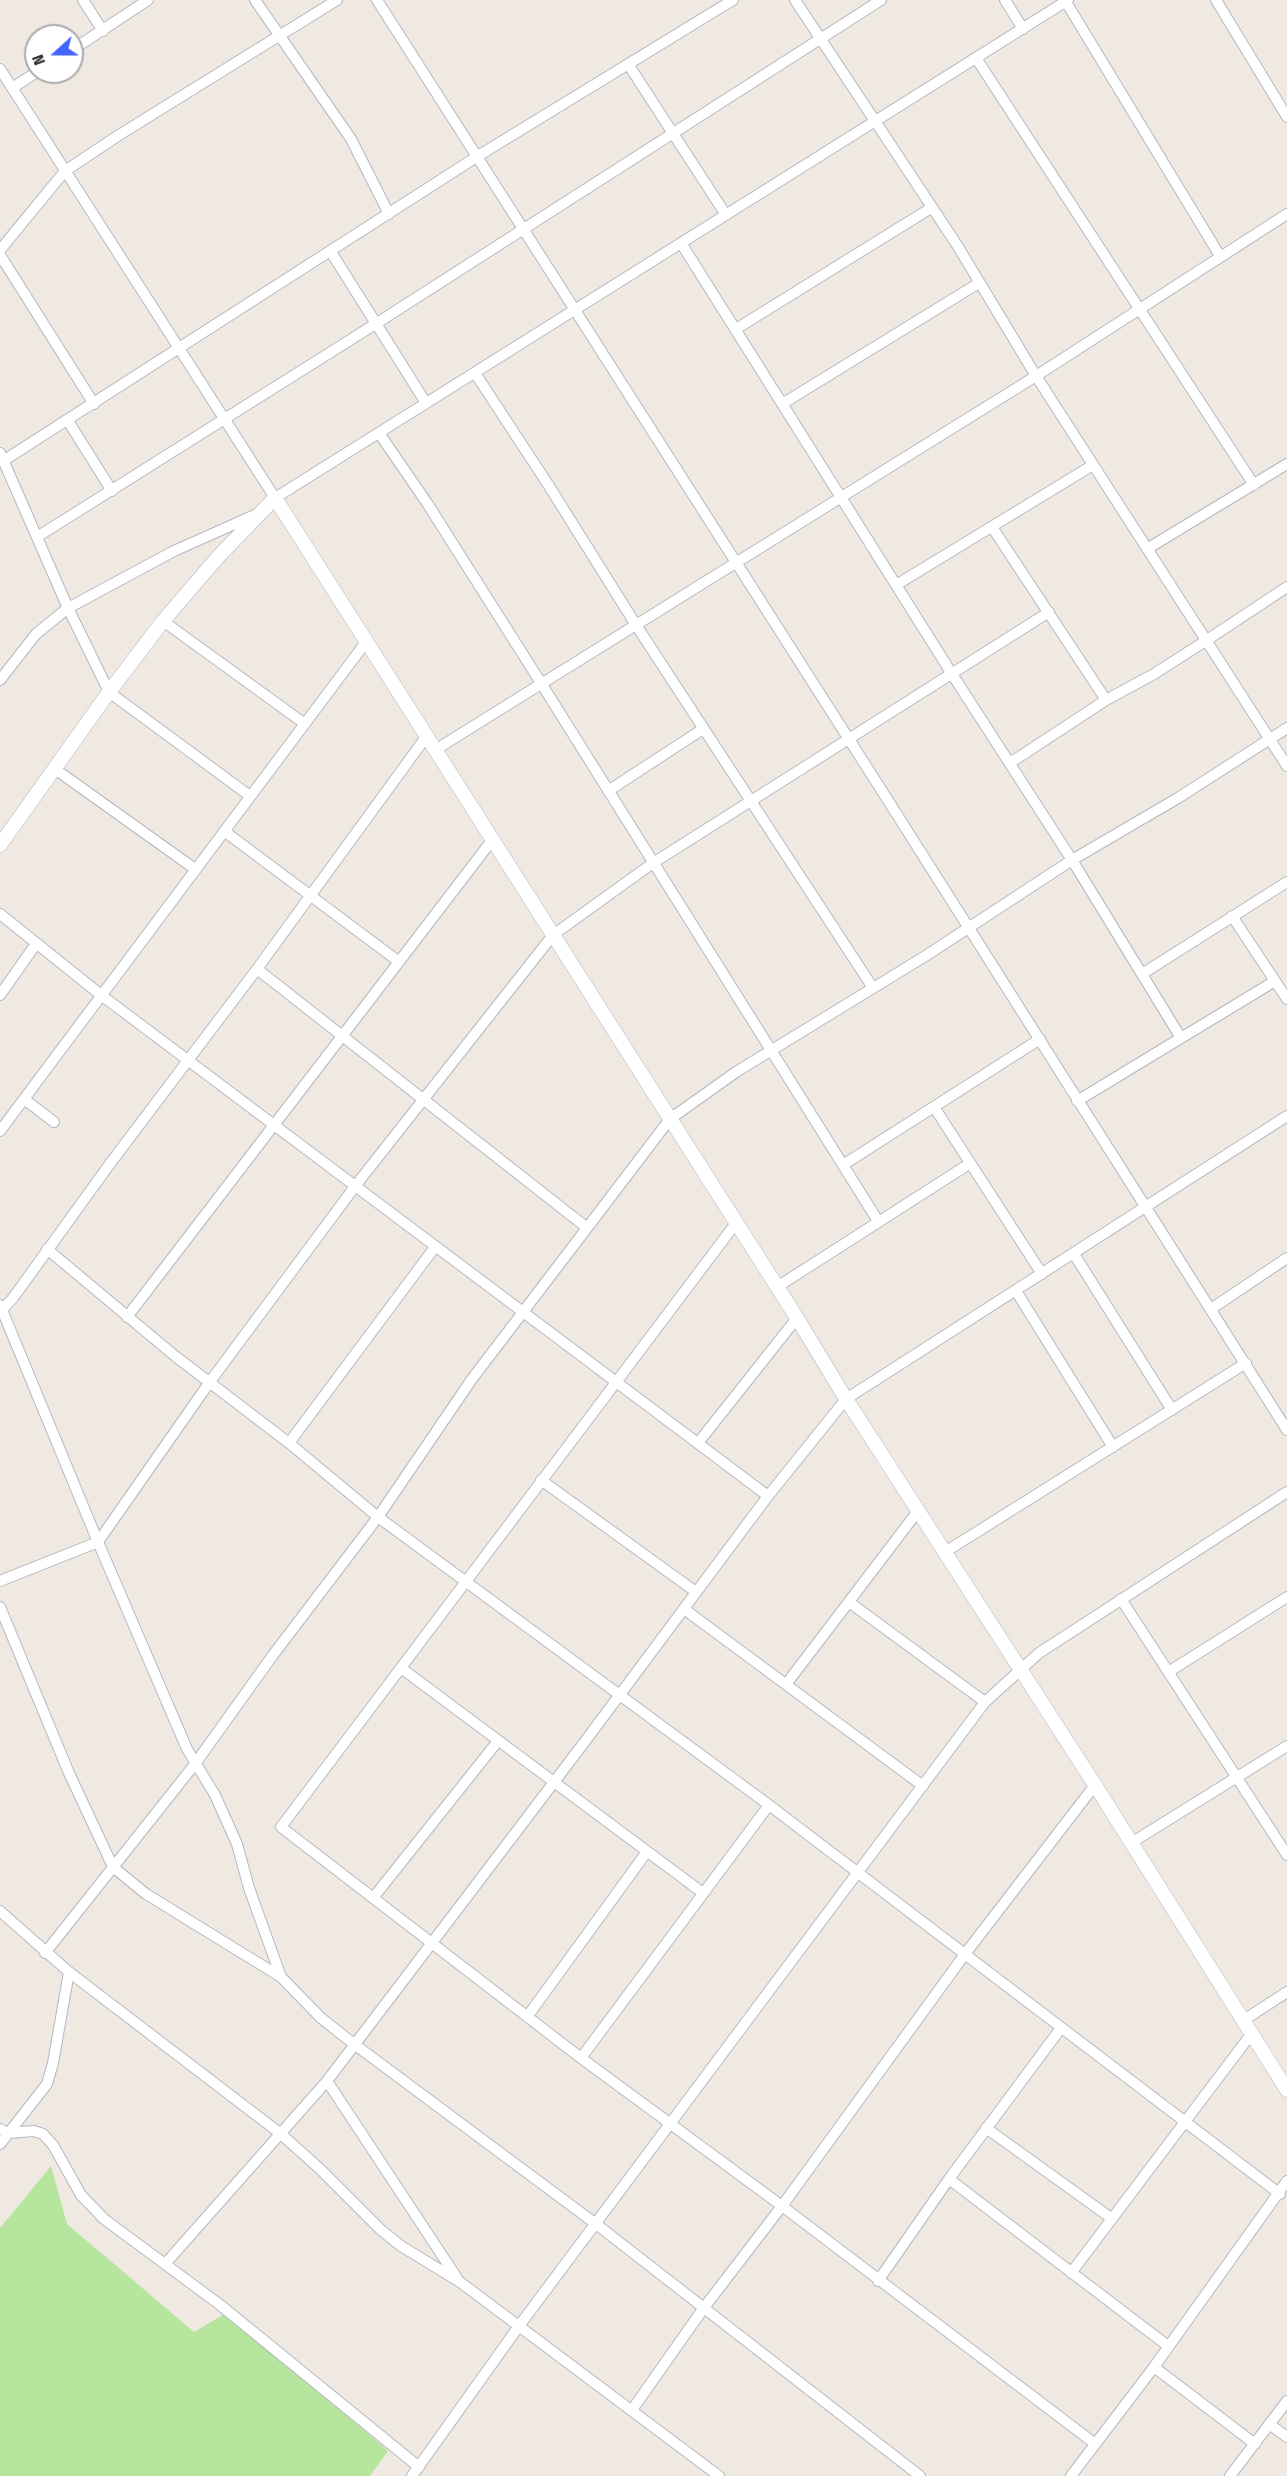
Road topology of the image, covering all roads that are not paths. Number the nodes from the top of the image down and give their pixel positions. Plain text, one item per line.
1 (83, 0) edge
2 (148, 0) edge
3 (255, 0) edge
4 (337, 0) edge
5 (377, 0) edge
6 (733, 0) edge
7 (795, 0) edge
8 (881, 0) edge
9 (1005, 0) edge
10 (1216, 0) edge
11 (1067, 1) edge
12 (1023, 29) junction
13 (103, 31) junction
14 (279, 37) junction
15 (820, 38) junction
16 (84, 43) edge
17 (976, 58) junction
18 (628, 64) junction
19 (0, 69) edge
20 (24, 80) edge
21 (12, 88) junction
22 (1287, 117) edge
23 (875, 121) junction
24 (672, 134) junction
25 (478, 156) junction
26 (65, 171) junction
27 (931, 208) junction
28 (389, 214) junction
29 (1287, 214) edge
30 (726, 215) junction
31 (525, 229) junction
32 (681, 243) junction
33 (0, 250) edge
34 (331, 252) junction
35 (0, 255) edge
36 (1220, 256) junction
37 (979, 283) junction
38 (574, 309) junction
39 (1140, 310) junction
40 (377, 323) junction
41 (736, 329) junction
42 (179, 349) junction
43 (475, 373) junction
44 (1036, 376) junction
45 (426, 403) junction
46 (782, 404) junction
47 (94, 405) junction
48 (225, 420) junction
49 (68, 421) junction
50 (379, 433) junction
51 (2, 457) edge
52 (1287, 464) edge
53 (1093, 465) junction
54 (1254, 484) junction
55 (112, 491) junction
56 (275, 498) junction
57 (842, 498) junction
58 (261, 513) junction
59 (992, 527) junction
60 (37, 537) junction
61 (1147, 549) junction
62 (736, 564) junction
63 (896, 585) junction
64 (1287, 587) edge
65 (68, 608) junction
66 (1049, 612) junction
67 (163, 621) junction
68 (636, 626) junction
69 (1207, 640) junction
70 (366, 642) junction
71 (951, 674) junction
72 (0, 680) edge
73 (541, 683) junction
74 (109, 692) junction
75 (1106, 700) junction
76 (304, 724) junction
77 (1287, 728) edge
78 (704, 729) junction
79 (426, 736) junction
80 (1269, 739) junction
81 (849, 740) junction
82 (435, 750) junction
83 (1010, 763) junction
84 (1287, 766) edge
85 (56, 769) junction
86 (608, 791) junction
87 (250, 796) junction
88 (750, 801) junction
89 (224, 831) junction
90 (493, 839) junction
91 (0, 845) edge
92 (1072, 860) junction
93 (653, 863) junction
94 (195, 869) junction
95 (1287, 882) edge
96 (310, 896) junction
97 (0, 914) edge
98 (1232, 916) junction
99 (968, 927) junction
100 (553, 935) junction
101 (36, 944) junction
102 (398, 961) junction
103 (257, 969) junction
104 (1142, 974) junction
105 (1275, 981) junction
106 (873, 988) junction
107 (0, 995) edge
108 (101, 995) junction
109 (1287, 999) edge
110 (342, 1036) junction
111 (1181, 1038) junction
112 (1040, 1039) junction
113 (771, 1051) junction
114 (188, 1060) junction
115 (24, 1099) junction
116 (424, 1100) junction
117 (1077, 1101) junction
118 (934, 1107) junction
119 (1287, 1116) edge
120 (670, 1119) junction
121 (54, 1122) dead end
122 (275, 1125) junction
123 (0, 1131) edge
124 (969, 1164) junction
125 (843, 1165) junction
126 (356, 1185) junction
127 (1145, 1208) junction
128 (878, 1221) junction
129 (736, 1223) junction
130 (586, 1227) junction
131 (435, 1247) junction
132 (47, 1249) junction
133 (1074, 1254) junction
134 (1287, 1258) edge
135 (1042, 1274) junction
136 (777, 1287) junction
137 (1016, 1291) junction
138 (1, 1309) edge
139 (1211, 1309) junction
140 (522, 1313) junction
141 (127, 1317) junction
142 (797, 1318) junction
143 (1245, 1363) junction
144 (616, 1381) junction
145 (209, 1383) junction
146 (846, 1399) junction
147 (1172, 1410) junction
148 (1287, 1430) edge
149 (289, 1443) junction
150 (698, 1443) junction
151 (1113, 1447) junction
152 (541, 1480) junction
153 (1287, 1492) edge
154 (768, 1496) junction
155 (918, 1511) junction
156 (378, 1517) junction
157 (98, 1542) junction
158 (945, 1552) junction
159 (0, 1581) edge
160 (464, 1581) junction
161 (696, 1592) junction
162 (1287, 1597) edge
163 (1121, 1599) junction
164 (849, 1602) junction
165 (0, 1606) edge
166 (684, 1609) junction
167 (401, 1668) junction
168 (1019, 1669) junction
169 (1170, 1671) junction
170 (787, 1683) junction
171 (620, 1695) junction
172 (985, 1702) junction
173 (498, 1741) junction
174 (1287, 1746) edge
175 (195, 1764) junction
176 (1238, 1777) junction
177 (554, 1783) junction
178 (1095, 1785) junction
179 (923, 1786) junction
180 (770, 1805) junction
181 (1131, 1843) junction
182 (646, 1853) junction
183 (1287, 1855) edge
184 (113, 1867) junction
185 (857, 1873) junction
186 (703, 1893) junction
187 (373, 1898) junction
188 (0, 1911) edge
189 (430, 1943) junction
190 (45, 1953) junction
191 (965, 1954) junction
192 (69, 1972) junction
193 (281, 1977) junction
194 (1287, 1992) edge
195 (527, 2017) junction
196 (1244, 2020) junction
197 (1061, 2028) junction
198 (1252, 2033) junction
199 (354, 2044) junction
200 (580, 2058) junction
201 (327, 2081) junction
202 (1287, 2090) edge
203 (1184, 2121) junction
204 (670, 2123) junction
205 (986, 2128) junction
206 (4, 2131) edge
207 (281, 2134) junction
208 (0, 2144) edge
209 (948, 2179) junction
210 (1287, 2181) edge
211 (1280, 2194) junction
212 (782, 2206) junction
213 (1111, 2218) junction
214 (596, 2224) junction
215 (165, 2264) junction
216 (1071, 2273) junction
217 (878, 2281) junction
218 (460, 2282) junction
219 (703, 2309) junction
220 (519, 2326) junction
221 (1168, 2346) junction
222 (1154, 2367) junction
223 (1287, 2400) edge
224 (632, 2410) junction
225 (1269, 2424) junction
226 (1287, 2437) edge
227 (1094, 2443) junction
228 (1254, 2444) junction
229 (416, 2471) edge
230 (918, 2475) edge
231 (719, 2476) edge
232 (1071, 2476) edge
233 (1230, 2476) edge

1 - 13 street
2 - 13 street
3 - 14 street
4 - 14 street
5 - 25 street
6 - 18 street
7 - 15 street
8 - 15 street
9 - 12 street
10 - 22 street
11 - 12 street
11 - 36 street
12 - 17 street
13 - 16 street
14 - 26 street
14 - 28 street
15 - 23 street
15 - 24 street
17 - 23 street
17 - 39 street
18 - 24 street
18 - 25 street
19 - 21 street
20 - 21 street
21 - 26 street
23 - 27 street
23 - 30 street
24 - 30 street
24 - 31 street
25 - 28 street
25 - 31 street
26 - 33 street
26 - 42 street
27 - 37 street
27 - 41 street
28 - 34 street
29 - 36 street
30 - 32 street
31 - 38 street
31 - 40 street
32 - 38 street
32 - 41 street
34 - 40 street
34 - 42 street
35 - 47 street
36 - 39 street
37 - 44 street
37 - 46 street
38 - 43 street
38 - 62 street
39 - 44 street
39 - 54 street
40 - 45 street
40 - 48 street
41 - 46 street
42 - 47 street
42 - 48 street
43 - 45 street
43 - 68 street
44 - 53 street
44 - 57 street
45 - 50 street
46 - 57 street
47 - 49 street
48 - 55 street
48 - 56 street
49 - 51 street
49 - 55 street
50 - 56 street
50 - 73 street
51 - 60 street
52 - 54 street
53 - 59 street
53 - 61 street
54 - 61 street
55 - 60 street
56 - 58 street
56 - 70 street
57 - 62 street
57 - 63 street
58 - 65 street
58 - 67 street
59 - 63 street
59 - 66 street
60 - 65 street
61 - 69 street
62 - 68 street
62 - 81 street
63 - 71 street
64 - 69 street
65 - 72 street
65 - 74 street
66 - 71 street
66 - 75 street
67 - 74 street
67 - 76 street
68 - 73 street
68 - 78 street
69 - 75 street
69 - 80 street
70 - 76 street
70 - 79 street
71 - 81 street
71 - 83 street
73 - 82 street
73 - 86 street
74 - 85 street
74 - 87 street
75 - 83 street
76 - 87 street
77 - 80 street
78 - 86 street
78 - 88 street
79 - 82 street
79 - 96 street
80 - 84 street
80 - 92 street
81 - 88 street
81 - 99 street
82 - 90 street
83 - 92 street
85 - 91 street
85 - 94 street
86 - 93 street
87 - 89 street
88 - 93 street
88 - 106 street
89 - 94 street
89 - 96 street
90 - 100 street
90 - 102 street
92 - 99 street
92 - 104 street
93 - 100 street
93 - 113 street
94 - 108 street
95 - 98 street
96 - 102 street
96 - 103 street
97 - 101 street
98 - 104 street
98 - 105 street
99 - 106 street
99 - 112 street
100 - 116 street
100 - 120 street
101 - 107 street
101 - 108 street
102 - 110 street
103 - 110 street
103 - 114 street
104 - 111 street
105 - 109 street
105 - 111 street
106 - 113 street
108 - 114 street
108 - 115 street
110 - 116 street
110 - 122 street
111 - 117 street
112 - 117 street
112 - 118 street
113 - 120 street
113 - 125 street
114 - 122 street
114 - 132 street
115 - 121 street
115 - 123 street
116 - 126 street
116 - 130 street
117 - 127 street
118 - 124 street
118 - 125 street
119 - 127 street
120 - 129 street
120 - 130 street
122 - 126 street
122 - 141 street
124 - 128 street
124 - 135 street
125 - 128 street
126 - 131 street
126 - 145 street
127 - 133 street
127 - 139 street
128 - 136 street
129 - 136 street
129 - 144 street
130 - 140 street
131 - 140 street
131 - 149 street
132 - 138 street
132 - 141 street
133 - 135 street
133 - 147 street
134 - 139 street
135 - 137 street
136 - 142 street
137 - 146 street
137 - 151 street
138 - 157 street
139 - 143 street
140 - 144 street
140 - 156 street
141 - 145 street
142 - 146 street
142 - 150 street
143 - 147 street
143 - 148 street
144 - 150 street
144 - 152 street
145 - 149 street
145 - 157 street
146 - 154 street
146 - 155 street
147 - 151 street
149 - 156 street
150 - 154 street
151 - 158 street
152 - 160 street
152 - 161 street
153 - 163 street
154 - 161 street
155 - 158 street
155 - 164 street
156 - 160 street
156 - 175 street
157 - 159 street
157 - 175 street
158 - 168 street
160 - 167 street
160 - 171 street
161 - 166 street
162 - 169 street
163 - 168 street
163 - 169 street
164 - 170 street
164 - 172 street
165 - 184 street
166 - 170 street
166 - 171 street
167 - 173 street
167 - 187 street
168 - 172 street
168 - 178 street
169 - 176 street
170 - 179 street
171 - 177 street
171 - 180 street
172 - 179 street
173 - 177 street
173 - 187 street
174 - 176 street
175 - 184 street
175 - 193 street
176 - 181 street
176 - 183 street
177 - 182 street
177 - 189 street
178 - 181 street
178 - 191 street
179 - 185 street
180 - 185 street
180 - 186 street
181 - 196 street
182 - 186 street
182 - 195 street
184 - 190 street
184 - 193 street
185 - 191 street
185 - 204 street
186 - 200 street
187 - 189 street
188 - 190 street
189 - 195 street
189 - 199 street
190 - 192 street
191 - 197 street
191 - 212 street
192 - 206 street
192 - 207 street
193 - 199 street
194 - 196 street
195 - 200 street
196 - 198 street
197 - 203 street
197 - 205 street
198 - 202 street
198 - 203 street
199 - 201 street
199 - 214 street
200 - 204 street
201 - 207 street
201 - 218 street
203 - 211 street
203 - 213 street
204 - 212 street
204 - 214 street
205 - 209 street
205 - 213 street
206 - 208 street
206 - 215 street
207 - 215 street
207 - 218 street
209 - 216 street
209 - 217 street
210 - 211 street
211 - 221 street
212 - 217 street
212 - 219 street
213 - 216 street
214 - 219 street
214 - 220 street
215 - 229 street
216 - 221 street
217 - 227 street
218 - 220 street
219 - 224 street
219 - 230 street
220 - 224 street
220 - 229 street
221 - 222 street
222 - 227 street
222 - 228 street
223 - 225 street
224 - 231 street
225 - 226 street
225 - 228 street
227 - 232 street
228 - 233 street

